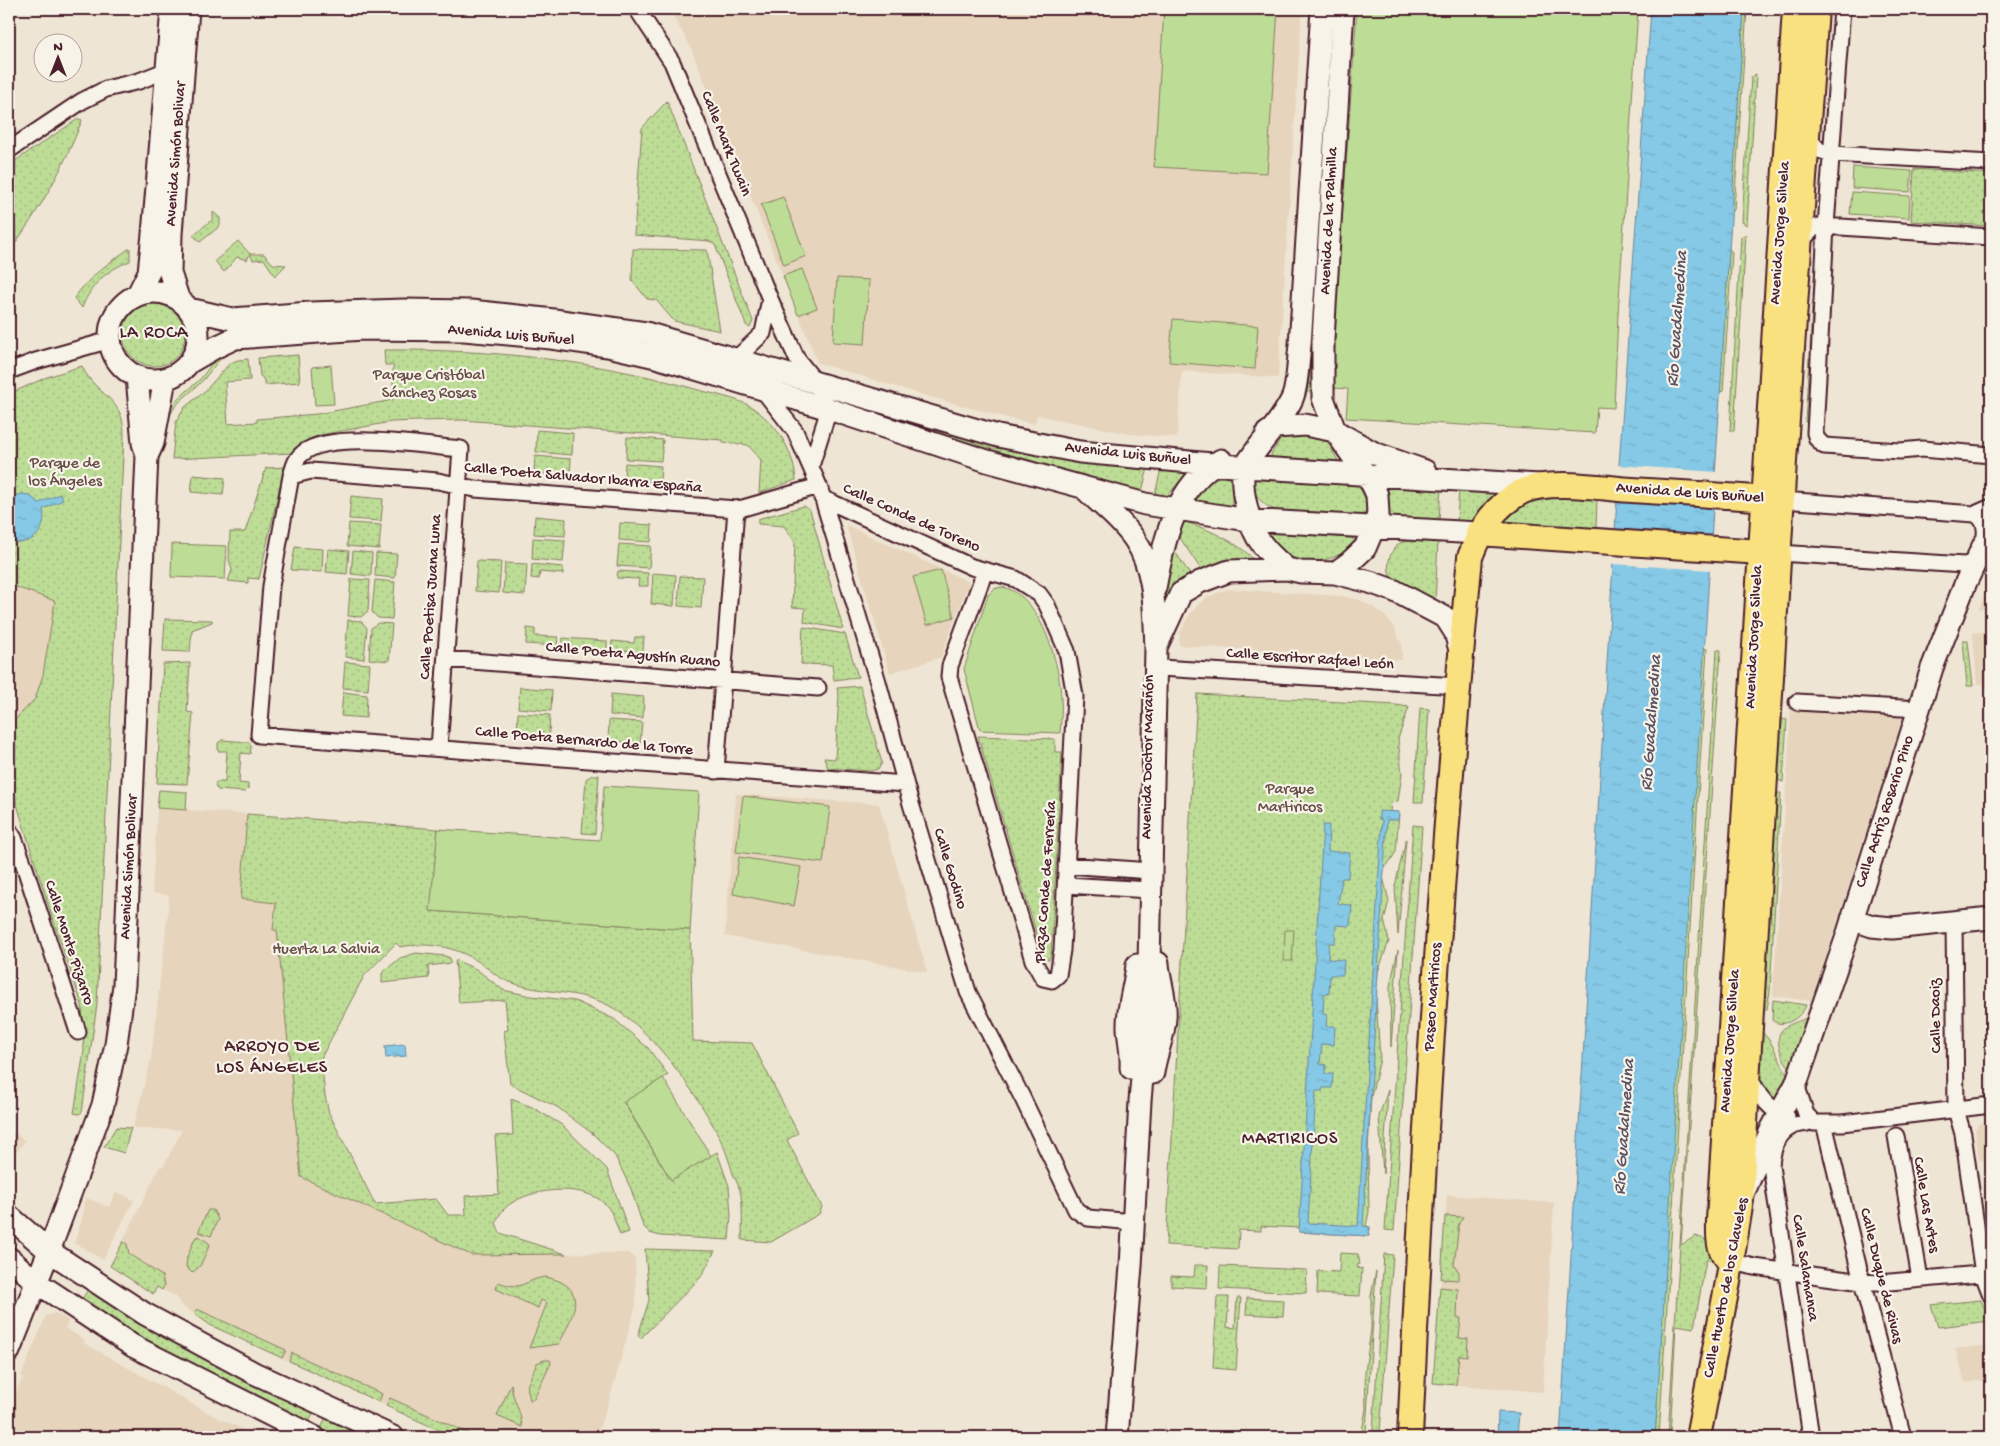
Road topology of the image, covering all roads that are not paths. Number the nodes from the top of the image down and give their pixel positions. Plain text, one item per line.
1 (172, 9) edge
2 (188, 9) edge
3 (637, 9) edge
4 (1322, 9) edge
5 (1343, 9) edge
6 (1795, 9) edge
7 (1816, 9) edge
8 (1842, 9) edge
9 (167, 70) junction
10 (1807, 137) junction
11 (9, 150) edge
12 (1832, 154) junction
13 (1991, 163) edge
14 (1826, 226) junction
15 (1991, 236) edge
16 (1801, 241) junction
17 (138, 294) junction
18 (770, 299) junction
19 (184, 303) junction
20 (110, 340) junction
21 (736, 359) junction
22 (190, 362) junction
23 (9, 370) edge
24 (137, 377) junction
25 (165, 379) junction
26 (816, 383) junction
27 (761, 388) junction
28 (829, 409) junction
29 (1276, 428) junction
30 (1335, 432) junction
31 (314, 447) junction
32 (461, 449) joint
33 (1991, 455) edge
34 (147, 456) junction
35 (1213, 464) junction
36 (811, 466) junction
37 (1245, 467) junction
38 (311, 471) junction
39 (1365, 474) junction
40 (291, 476) junction
41 (1448, 479) junction
42 (458, 486) junction
43 (1540, 486) junction
44 (1598, 487) joint
45 (1084, 488) junction
46 (821, 492) junction
47 (1773, 499) junction
48 (1991, 507) edge
49 (736, 509) junction
50 (1176, 509) junction
51 (1975, 514) junction
52 (1248, 520) junction
53 (1374, 527) junction
54 (1478, 533) junction
55 (1135, 540) joint
56 (1984, 548) edge
57 (1770, 552) junction
58 (1287, 569) junction
59 (984, 571) junction
60 (1334, 572) junction
61 (1153, 598) junction
62 (1461, 655) junction
63 (1158, 658) junction
64 (446, 659) junction
65 (722, 681) junction
66 (1458, 686) junction
67 (818, 688) dead end
68 (1798, 702) dead end
69 (1919, 709) junction
70 (439, 748) junction
71 (716, 771) junction
72 (906, 784) junction
73 (9, 830) edge
74 (1066, 865) junction
75 (1151, 875) junction
76 (1066, 885) junction
77 (1991, 918) edge
78 (1852, 919) junction
79 (1954, 922) junction
80 (78, 1032) dead end
81 (1747, 1075) junction
82 (1796, 1084) junction
83 (1991, 1106) edge
84 (1956, 1110) junction
85 (1779, 1115) junction
86 (1815, 1123) junction
87 (1896, 1136) dead end
88 (1741, 1200) junction
89 (9, 1216) edge
90 (1134, 1222) junction
91 (9, 1258) edge
92 (1731, 1261) junction
93 (43, 1266) junction
94 (1787, 1272) junction
95 (1987, 1273) edge
96 (1920, 1279) junction
97 (1862, 1282) junction
98 (1991, 1295) edge
99 (9, 1351) edge
100 (1118, 1432) edge
101 (314, 1437) edge
102 (393, 1437) edge
103 (1410, 1437) edge
104 (1698, 1437) edge
105 (1811, 1437) edge
106 (1903, 1437) edge

1 - 9 main road, Avenida Simón Bolivar
2 - 19 main road, Avenida Simón Bolivar
3 - 18 street, Calle Mark Twain
4 - 29 main road, Avenida de la Palmilla
5 - 30 main road, Avenida de la Palmilla
6 - 47 main road, Avenida Jorge Silvela
7 - 10 main road, Avenida Jorge Silvela
8 - 12 street
9 - 11 street
9 - 17 main road, Avenida Simón Bolivar
10 - 12 street
10 - 16 main road, Avenida Jorge Silvela
12 - 13 street
12 - 14 street
14 - 15 street
14 - 16 street
14 - 33 street
16 - 47 main road, Avenida Jorge Silvela
17 - 19 main road
17 - 20 main road
18 - 21 street
18 - 26 street, Calle Mark Twain
19 - 21 main road, Avenida Luis Buñuel
19 - 22 main road
20 - 23 street
20 - 24 main road
21 - 26 main road, Avenida Luis Buñuel
22 - 25 main road
22 - 27 main road, Avenida Luis Buñuel
24 - 25 main road
24 - 34 main road, Avenida Simón Bolivar
25 - 34 main road, Avenida Simón Bolivar
26 - 28 street
26 - 35 main road, Avenida Luis Buñuel
27 - 28 main road, Avenida Luis Buñuel
27 - 36 street, Calle Godino
28 - 36 street
28 - 45 main road, Avenida Luis Buñuel
29 - 30 main road, Avenida Luis Buñuel
29 - 35 main road
29 - 37 main road, Avenida de la Palmilla
30 - 39 main road, Avenida de la Palmilla
30 - 41 main road, Avenida Luis Buñuel
31 - 32 street, Calle Poeta Salvador Ibarra España
31 - 38 street
31 - 40 street, Calle Poeta Salvador Ibarra España
32 - 42 street, Calle Poetisa Juana Luna
34 - 93 main road, Avenida Simón Bolivar
35 - 37 main road, Avenida Luis Buñuel
35 - 50 main road
36 - 46 street, Calle Godino
37 - 39 main road, Avenida Luis Buñuel
37 - 52 main road
38 - 40 street, Calle Poeta Salvador Ibarra España
38 - 42 street, Calle Poeta Salvador Ibarra España
39 - 41 main road, Avenida Luis Buñuel
39 - 53 main road, Avenida de la Palmilla
40 - 70 street, Calle Poeta Bernardo de la Torre
41 - 43 main road, Avenida Luis Buñuel
42 - 49 street, Calle Poeta Salvador Ibarra España
42 - 64 street, Calle Poetisa Juana Luna
43 - 44 main road, Avenida Luis Buñuel
43 - 54 main road, Paseo Martiricos
44 - 47 main road, Avenida de Luis Buñuel
45 - 50 main road, Avenida Luis Buñuel
45 - 55 main road, Avenida Luis Buñuel
46 - 49 street, Calle Poeta Salvador Ibarra España
46 - 59 street, Calle Conde de Toreno
46 - 72 street, Calle Godino
47 - 51 street
47 - 57 main road, Avenida Jorge Silvela
48 - 51 street
49 - 65 street
50 - 52 main road, Avenida Luis Buñuel
50 - 61 main road
51 - 56 street, Calle Actriz Rosario Pino
52 - 53 main road, Avenida Luis Buñuel
52 - 58 main road
53 - 54 main road, Avenida Luis Buñuel
53 - 60 main road, Avenida de la Palmilla
54 - 57 main road, Avenida Luis Buñuel
54 - 62 main road, Paseo Martiricos
55 - 61 main road, Avenida Doctor Marañón
56 - 57 street
56 - 69 main road, Calle Actriz Rosario Pino
57 - 81 main road, Avenida Jorge Silvela
57 - 92 main road, Avenida Jorge Silvela
58 - 60 main road, Avenida Doctor Marañón
58 - 63 main road, Avenida Doctor Marañón
59 - 74 street, Plaza Conde de Ferrería
59 - 76 street, Plaza Conde de Ferrería
60 - 62 main road, Avenida Doctor Marañón
61 - 63 main road, Avenida Doctor Marañón
62 - 66 main road, Paseo Martiricos
63 - 66 street, Calle Escritor Rafael León
63 - 75 main road, Avenida Doctor Marañón
64 - 65 street, Calle Poeta Agustín Ruano
64 - 70 street, Calle Poetisa Juana Luna
65 - 67 street, Calle Poeta Agustín Ruano
65 - 71 street
66 - 103 main road, Paseo Martiricos
68 - 69 street
69 - 78 main road, Calle Actriz Rosario Pino
70 - 71 street, Calle Poeta Bernardo de la Torre
71 - 72 street, Calle Poeta Bernardo de la Torre
72 - 90 street, Calle Godino
73 - 80 street, Calle Monte Pizarro
74 - 75 street
74 - 76 street, Plaza Conde de Ferrería
75 - 76 street
75 - 90 main road, Avenida Doctor Marañón
77 - 79 main road
78 - 79 main road
78 - 82 main road, Calle Actriz Rosario Pino
79 - 84 street, Calle Daoiz
81 - 85 street
81 - 88 main road, Avenida Jorge Silvela
82 - 85 main road, Calle Actriz Rosario Pino
82 - 86 street
83 - 84 street
84 - 86 street
84 - 95 street, Calle Daoiz
85 - 86 street
85 - 88 main road, Calle Huerto de los Claveles
86 - 94 street, Calle Salamanca
86 - 97 street, Calle Duque de Rivas
87 - 96 street, Calle Las Artes
88 - 92 main road, Calle Huerto de los Claveles
89 - 93 main road
90 - 100 main road, Avenida Doctor Marañón
91 - 93 main road
92 - 94 street
92 - 104 main road, Calle Huerto de los Claveles
93 - 99 main road, Avenida Simón Bolivar
93 - 101 main road
93 - 102 main road
94 - 97 street
94 - 105 street, Calle Salamanca
95 - 96 street
95 - 98 street, Calle Daoiz
96 - 97 street
97 - 106 street, Calle Duque de Rivas

